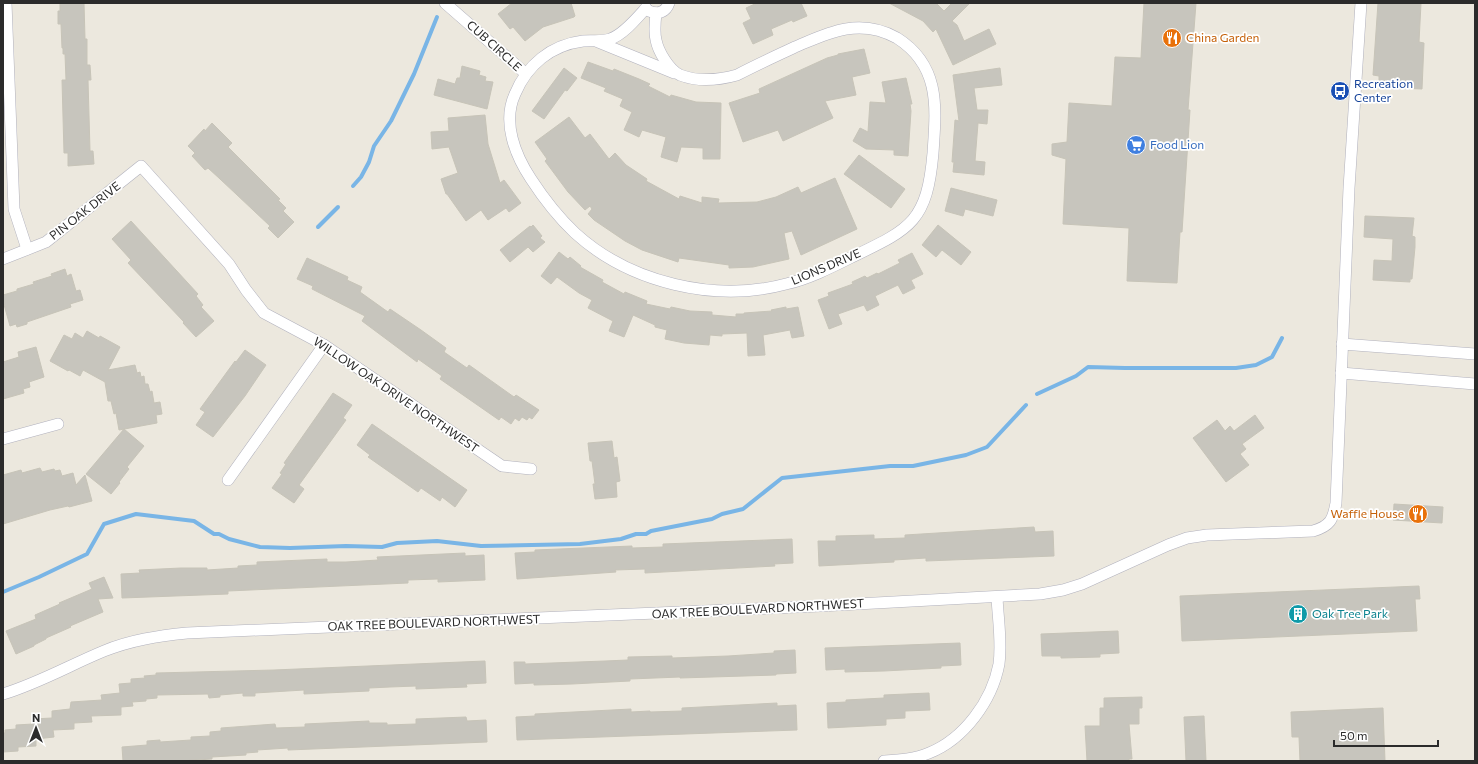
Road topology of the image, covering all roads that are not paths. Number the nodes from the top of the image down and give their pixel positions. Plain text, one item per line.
1 (6, 3) edge
2 (445, 3) edge
3 (669, 3) edge
4 (1361, 3) edge
5 (644, 5) edge
6 (656, 13) junction
7 (593, 40) junction
8 (525, 73) junction
9 (679, 75) junction
10 (141, 166) joint
11 (28, 250) junction
12 (3, 259) edge
13 (1342, 344) junction
14 (324, 345) junction
15 (1475, 354) edge
16 (1341, 373) junction
17 (1475, 384) edge
18 (58, 424) dead end
19 (3, 439) edge
20 (531, 470) dead end
21 (228, 480) dead end
22 (997, 597) junction
23 (3, 694) edge
24 (884, 761) edge

1 - 11 street
2 - 8 street, CUB CIRCLE
3 - 6 street
4 - 13 street, OAK TREE BOULEVARD NORTHWEST
5 - 6 street
5 - 7 street, LIONS DRIVE
6 - 9 street
7 - 8 street, LIONS DRIVE
7 - 9 street, LIONS DRIVE
8 - 9 street, LIONS DRIVE
10 - 11 street, PIN OAK DRIVE
10 - 14 street, WILLOW OAK DRIVE NORTHWEST
11 - 12 street, PIN OAK DRIVE
13 - 15 street
13 - 16 street, OAK TREE BOULEVARD NORTHWEST
14 - 20 street, WILLOW OAK DRIVE NORTHWEST
14 - 21 street
16 - 17 street
16 - 22 street, OAK TREE BOULEVARD NORTHWEST
18 - 19 street
22 - 23 street, OAK TREE BOULEVARD NORTHWEST
22 - 24 street

